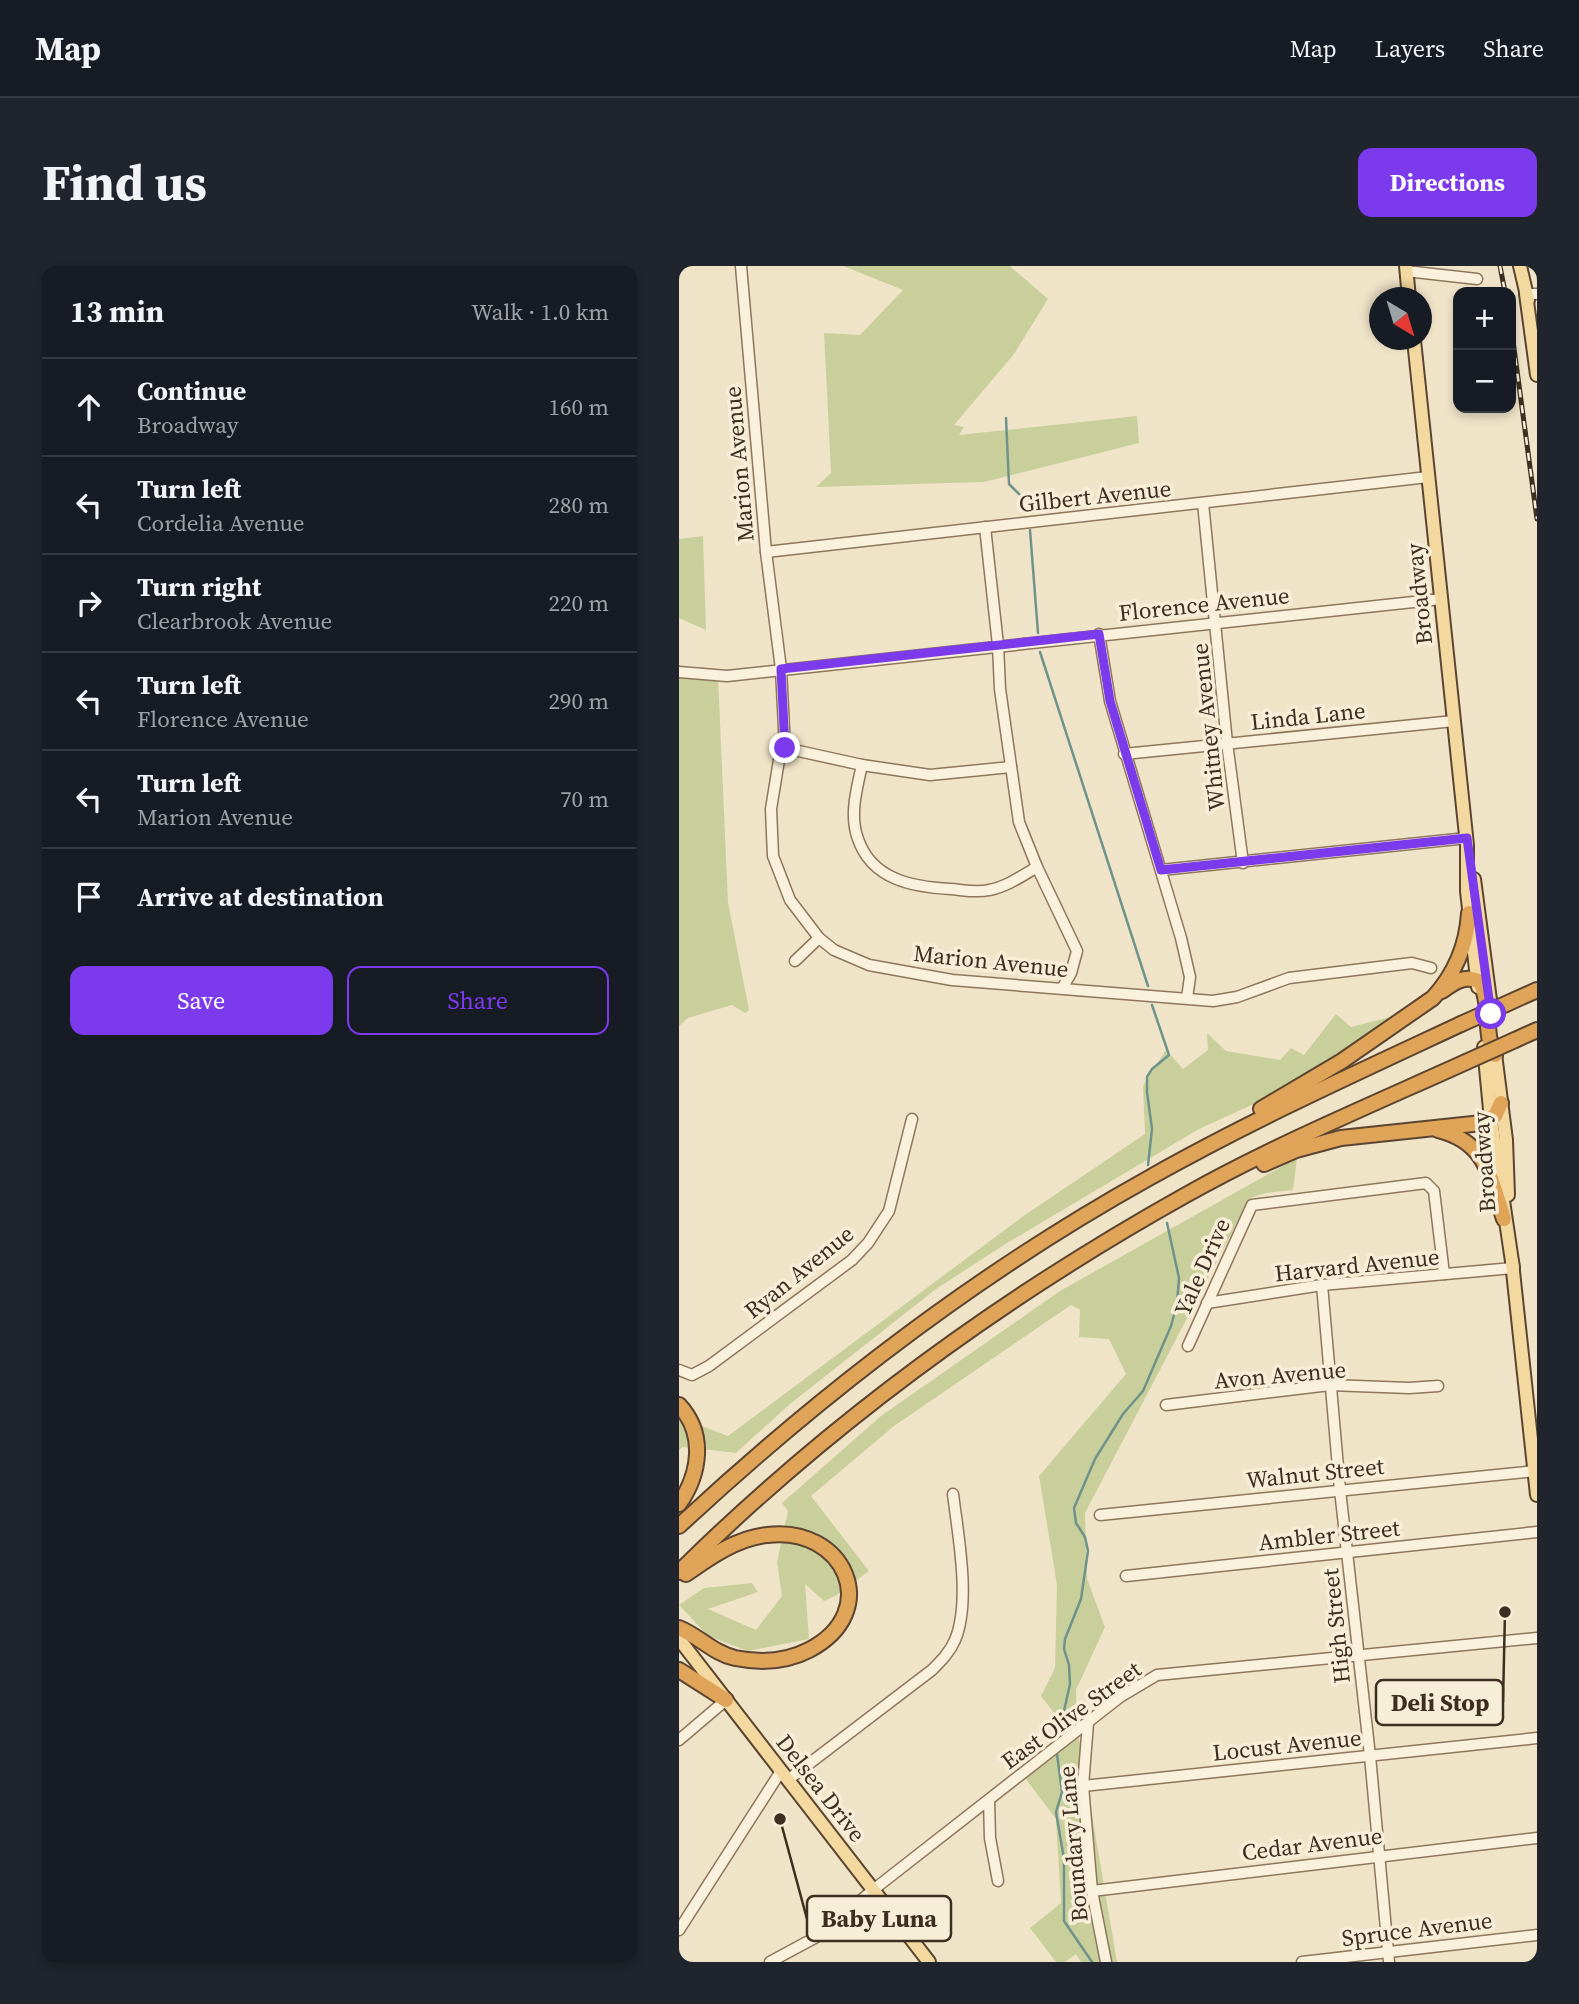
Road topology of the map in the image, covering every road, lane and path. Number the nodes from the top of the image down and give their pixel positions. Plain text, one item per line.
1 (741, 266) edge
2 (1520, 266) edge
3 (1406, 268) edge
4 (1477, 279) dead end
5 (1408, 287) edge
6 (1532, 294) edge
7 (1537, 339) edge
8 (1415, 350) edge
9 (1537, 376) edge
10 (1428, 477) junction
11 (1203, 503) junction
12 (985, 527) junction
13 (766, 552) junction
14 (1441, 600) junction
15 (1216, 623) junction
16 (1099, 634) junction
17 (998, 645) junction
18 (781, 669) junction
19 (679, 672) edge
20 (1454, 721) junction
21 (1227, 743) junction
22 (785, 748) junction
23 (1124, 754) junction
24 (862, 765) junction
25 (1011, 767) junction
26 (1467, 841) junction
27 (1243, 863) junction
28 (1037, 867) junction
29 (1161, 870) junction
30 (1469, 914) junction
31 (819, 938) junction
32 (795, 961) dead end
33 (1431, 968) dead end
34 (1477, 980) junction
35 (1063, 988) junction
36 (1537, 990) edge
37 (1187, 998) junction
38 (1433, 998) junction
39 (1537, 1030) edge
40 (1495, 1055) junction
41 (1501, 1103) junction
42 (912, 1119) dead end
43 (1491, 1120) junction
44 (1426, 1128) junction
45 (1148, 1178) junction
46 (1185, 1196) junction
47 (1504, 1219) junction
48 (1513, 1268) junction
49 (1444, 1274) junction
50 (1322, 1285) junction
51 (1207, 1303) junction
52 (1188, 1346) dead end
53 (679, 1370) edge
54 (1330, 1385) junction
55 (1438, 1386) dead end
56 (679, 1405) edge
57 (1166, 1405) dead end
58 (1535, 1471) junction
59 (1340, 1489) junction
60 (953, 1494) dead end
61 (1537, 1495) edge
62 (679, 1504) edge
63 (1100, 1515) dead end
64 (679, 1527) edge
65 (1537, 1532) edge
66 (1347, 1553) junction
67 (679, 1572) edge
68 (1126, 1576) dead end
69 (679, 1579) edge
70 (679, 1628) edge
71 (1537, 1638) edge
72 (679, 1639) edge
73 (1359, 1654) junction
74 (679, 1670) edge
75 (726, 1700) junction
76 (1088, 1723) junction
77 (1537, 1738) edge
78 (679, 1740) edge
79 (1370, 1756) junction
80 (785, 1775) junction
81 (1083, 1786) junction
82 (989, 1800) junction
83 (1537, 1838) edge
84 (1378, 1855) junction
85 (998, 1881) dead end
86 (873, 1890) junction
87 (1092, 1891) junction
88 (679, 1930) edge
89 (1537, 1935) edge
90 (1389, 1957) edge
91 (770, 1962) edge
92 (929, 1962) edge
93 (1106, 1962) edge
94 (1302, 1962) edge

1 - 13 street, Marion Avenue
2 - 6 main road
3 - 4 street
3 - 5 main road
6 - 7 main road
6 - 9 main road
8 - 10 main road, Broadway
10 - 11 street, Gilbert Avenue
10 - 14 main road, Broadway
11 - 12 street, Gilbert Avenue
11 - 15 street, Whitney Avenue
12 - 13 street, Gilbert Avenue
12 - 17 street
13 - 18 street, Marion Avenue
14 - 15 street, Florence Avenue
14 - 20 main road, Broadway
15 - 16 street, Florence Avenue
15 - 21 street, Whitney Avenue
16 - 17 street, Florence Avenue
16 - 23 street
17 - 18 street, Florence Avenue
17 - 25 street
18 - 19 street, Florence Avenue
18 - 22 street, Marion Avenue
20 - 21 street, Linda Lane
20 - 26 main road, Broadway
21 - 23 street, Linda Lane
21 - 27 street, Whitney Avenue
22 - 24 street
22 - 31 street, Marion Avenue
23 - 29 street
24 - 25 street
24 - 28 street
25 - 28 street
26 - 27 street
26 - 30 main road, Broadway
26 - 40 main road, Broadway
27 - 29 street
28 - 35 street
29 - 37 street
30 - 34 main road, Broadway
30 - 38 highway
31 - 32 street
31 - 35 street, Marion Avenue
33 - 37 street, Marion Avenue
34 - 38 highway
34 - 40 highway
34 - 43 main road, Broadway
35 - 37 street, Marion Avenue
36 - 45 highway, bridge
38 - 45 highway
39 - 46 highway, bridge
40 - 41 main road, Broadway
41 - 43 highway
41 - 48 main road, Broadway
42 - 53 street, Ryan Avenue
43 - 44 highway
43 - 47 main road, Broadway
44 - 46 highway
44 - 47 highway
45 - 64 highway
46 - 67 highway
47 - 48 main road, Broadway
48 - 49 street, Harvard Avenue
48 - 58 main road, Broadway
49 - 50 street, Harvard Avenue
49 - 51 street, Yale Drive
50 - 51 street, Harvard Avenue
50 - 54 street, High Street
51 - 52 street, Yale Drive
54 - 55 street, Avon Avenue
54 - 57 street, Avon Avenue
54 - 59 street, High Street
56 - 62 highway
58 - 59 street, Walnut Street
58 - 61 main road, Broadway
59 - 63 street, Walnut Street
59 - 66 street, High Street
60 - 80 street
65 - 66 street, Ambler Street
66 - 68 street, Ambler Street
66 - 73 street, High Street
69 - 70 highway
71 - 73 street, East Olive Street
72 - 75 main road, Delsea Drive
73 - 76 street, East Olive Street
73 - 79 street, High Street
74 - 75 highway
75 - 78 street
75 - 80 main road, Delsea Drive
76 - 81 street, Boundary Lane
76 - 82 street, East Olive Street
77 - 79 street, Locust Avenue
79 - 81 street, Locust Avenue
79 - 84 street, High Street
80 - 86 main road, Delsea Drive
80 - 88 street
81 - 87 street, Boundary Lane
82 - 85 street
82 - 86 street, East Olive Street
83 - 84 street, Cedar Avenue
84 - 87 street, Cedar Avenue
84 - 90 street, High Street
86 - 91 street, East Olive Street
86 - 92 main road, Delsea Drive
87 - 93 street, Boundary Lane
89 - 90 street, Spruce Avenue
90 - 94 street, Spruce Avenue

